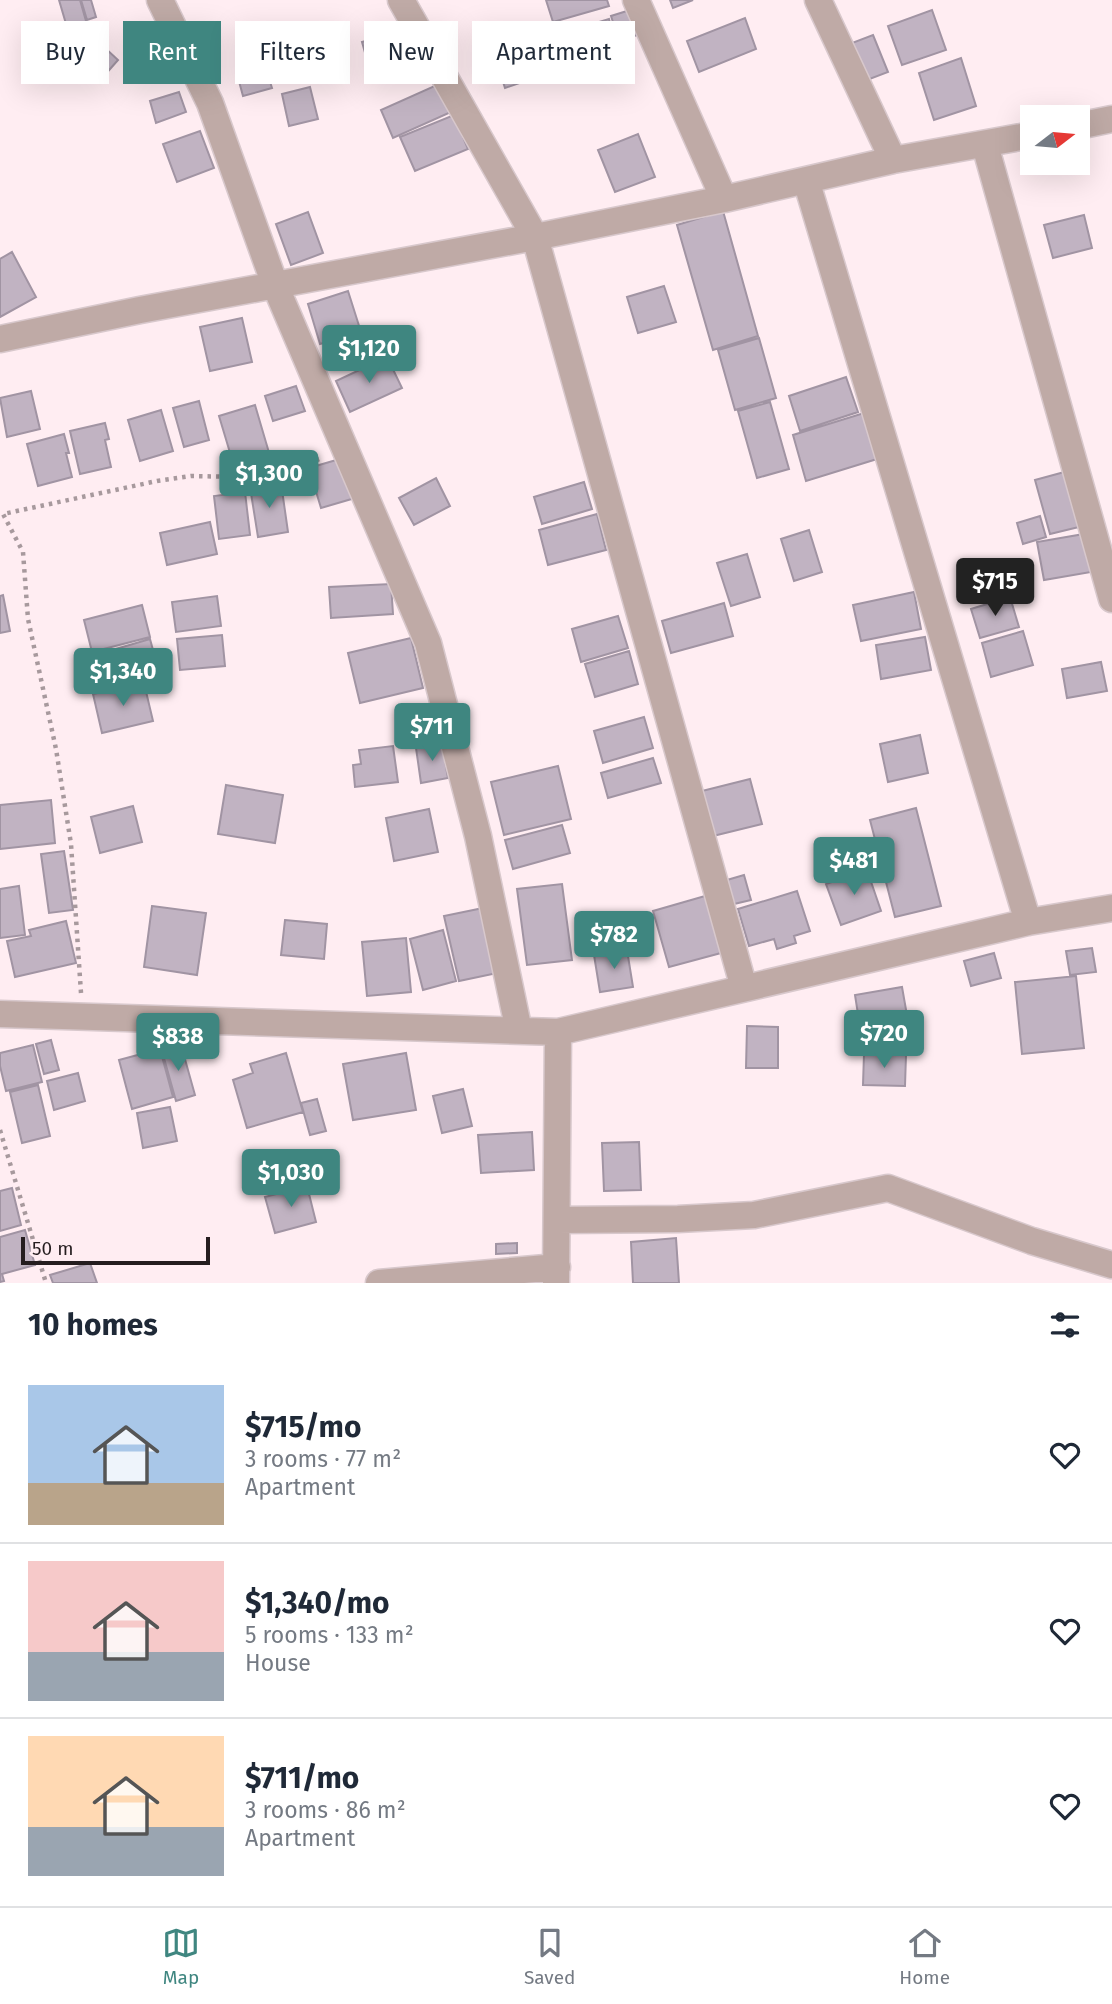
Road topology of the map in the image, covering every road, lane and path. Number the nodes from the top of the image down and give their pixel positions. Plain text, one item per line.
1 (160, 0) edge
2 (401, 0) edge
3 (636, 0) edge
4 (818, 0) edge
5 (1112, 119) edge
6 (1090, 124) edge
7 (1020, 138) edge
8 (985, 145) junction
9 (893, 160) junction
10 (806, 180) junction
11 (724, 199) junction
12 (535, 237) junction
13 (275, 285) junction
14 (0, 339) edge
15 (345, 450) junction
16 (1112, 599) edge
17 (1112, 908) edge
18 (1028, 922) junction
19 (744, 988) junction
20 (0, 1014) edge
21 (80, 1016) junction
22 (519, 1031) junction
23 (558, 1032) junction
24 (0, 1130) edge
25 (558, 1220) junction
26 (1112, 1265) edge
27 (557, 1275) edge
28 (46, 1283) edge
29 (379, 1283) edge

1 - 13 street
2 - 12 street
3 - 11 street
4 - 9 street
5 - 6 street
7 - 8 street
8 - 9 street
8 - 16 street
9 - 10 street
10 - 11 street
10 - 18 street
11 - 12 street
12 - 13 street
12 - 19 street
13 - 14 street
13 - 15 street
15 - 21 path
15 - 22 street
17 - 18 street
18 - 19 street
19 - 23 street
20 - 21 street
21 - 22 street
22 - 23 street
23 - 25 street
24 - 28 path
25 - 26 street
25 - 27 street
27 - 29 street

